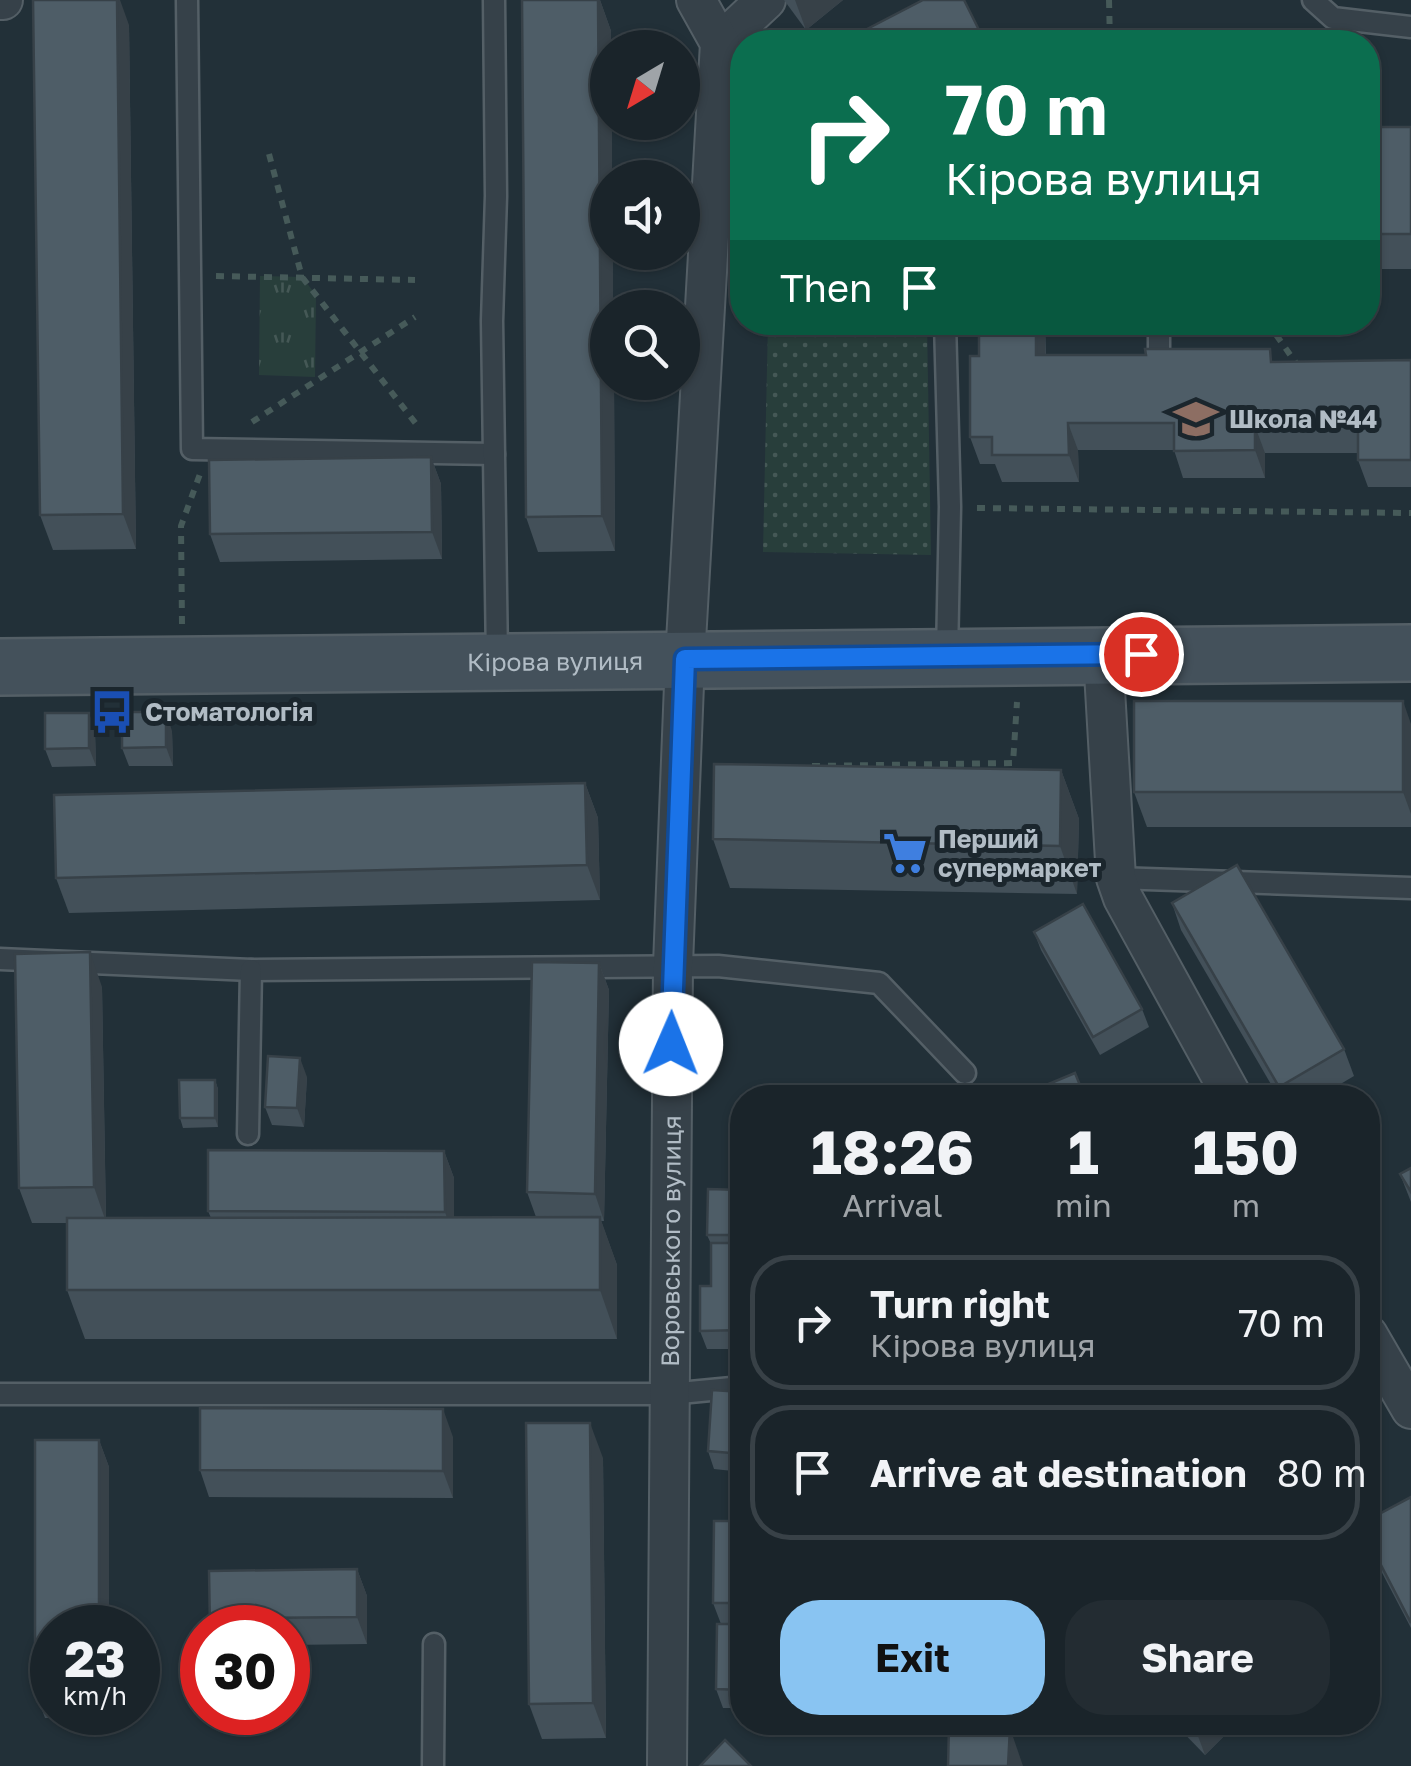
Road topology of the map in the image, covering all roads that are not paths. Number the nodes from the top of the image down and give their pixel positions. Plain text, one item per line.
1 (186, 0) edge
2 (494, 0) edge
3 (696, 0) edge
4 (766, 0) edge
5 (1314, 0) edge
6 (1411, 27) edge
7 (734, 30) edge
8 (730, 34) edge
9 (720, 43) junction
10 (944, 335) edge
11 (1159, 335) edge
12 (1198, 364) edge
13 (494, 454) junction
14 (1411, 652) edge
15 (1102, 655) junction
16 (947, 656) junction
17 (685, 659) junction
18 (497, 661) junction
19 (0, 668) edge
20 (1116, 878) junction
21 (1411, 888) edge
22 (0, 960) edge
23 (673, 965) junction
24 (251, 970) junction
25 (965, 1073) dead end
26 (1226, 1085) edge
27 (248, 1134) dead end
28 (1380, 1356) edge
29 (730, 1388) edge
30 (0, 1394) edge
31 (669, 1394) junction
32 (1411, 1409) edge
33 (434, 1644) dead end
34 (433, 1766) edge
35 (667, 1766) edge

1 - 13 lane
2 - 13 lane
3 - 9 street
4 - 7 street
5 - 6 lane
8 - 9 street
9 - 17 street, Воровського вулиця
10 - 16 lane
11 - 12 lane
13 - 18 lane
14 - 15 street, Кірова вулиця
15 - 16 street, Кірова вулиця
15 - 20 street
16 - 17 street, Кірова вулиця
17 - 18 street, Кірова вулиця
17 - 23 street, Воровського вулиця
18 - 19 street, Кірова вулиця
20 - 21 lane
20 - 26 street
22 - 24 lane
23 - 24 lane
23 - 25 lane
23 - 31 street, Воровського вулиця
24 - 27 lane
28 - 32 street
29 - 31 lane
30 - 31 lane
31 - 35 street, Воровського вулиця
33 - 34 lane

